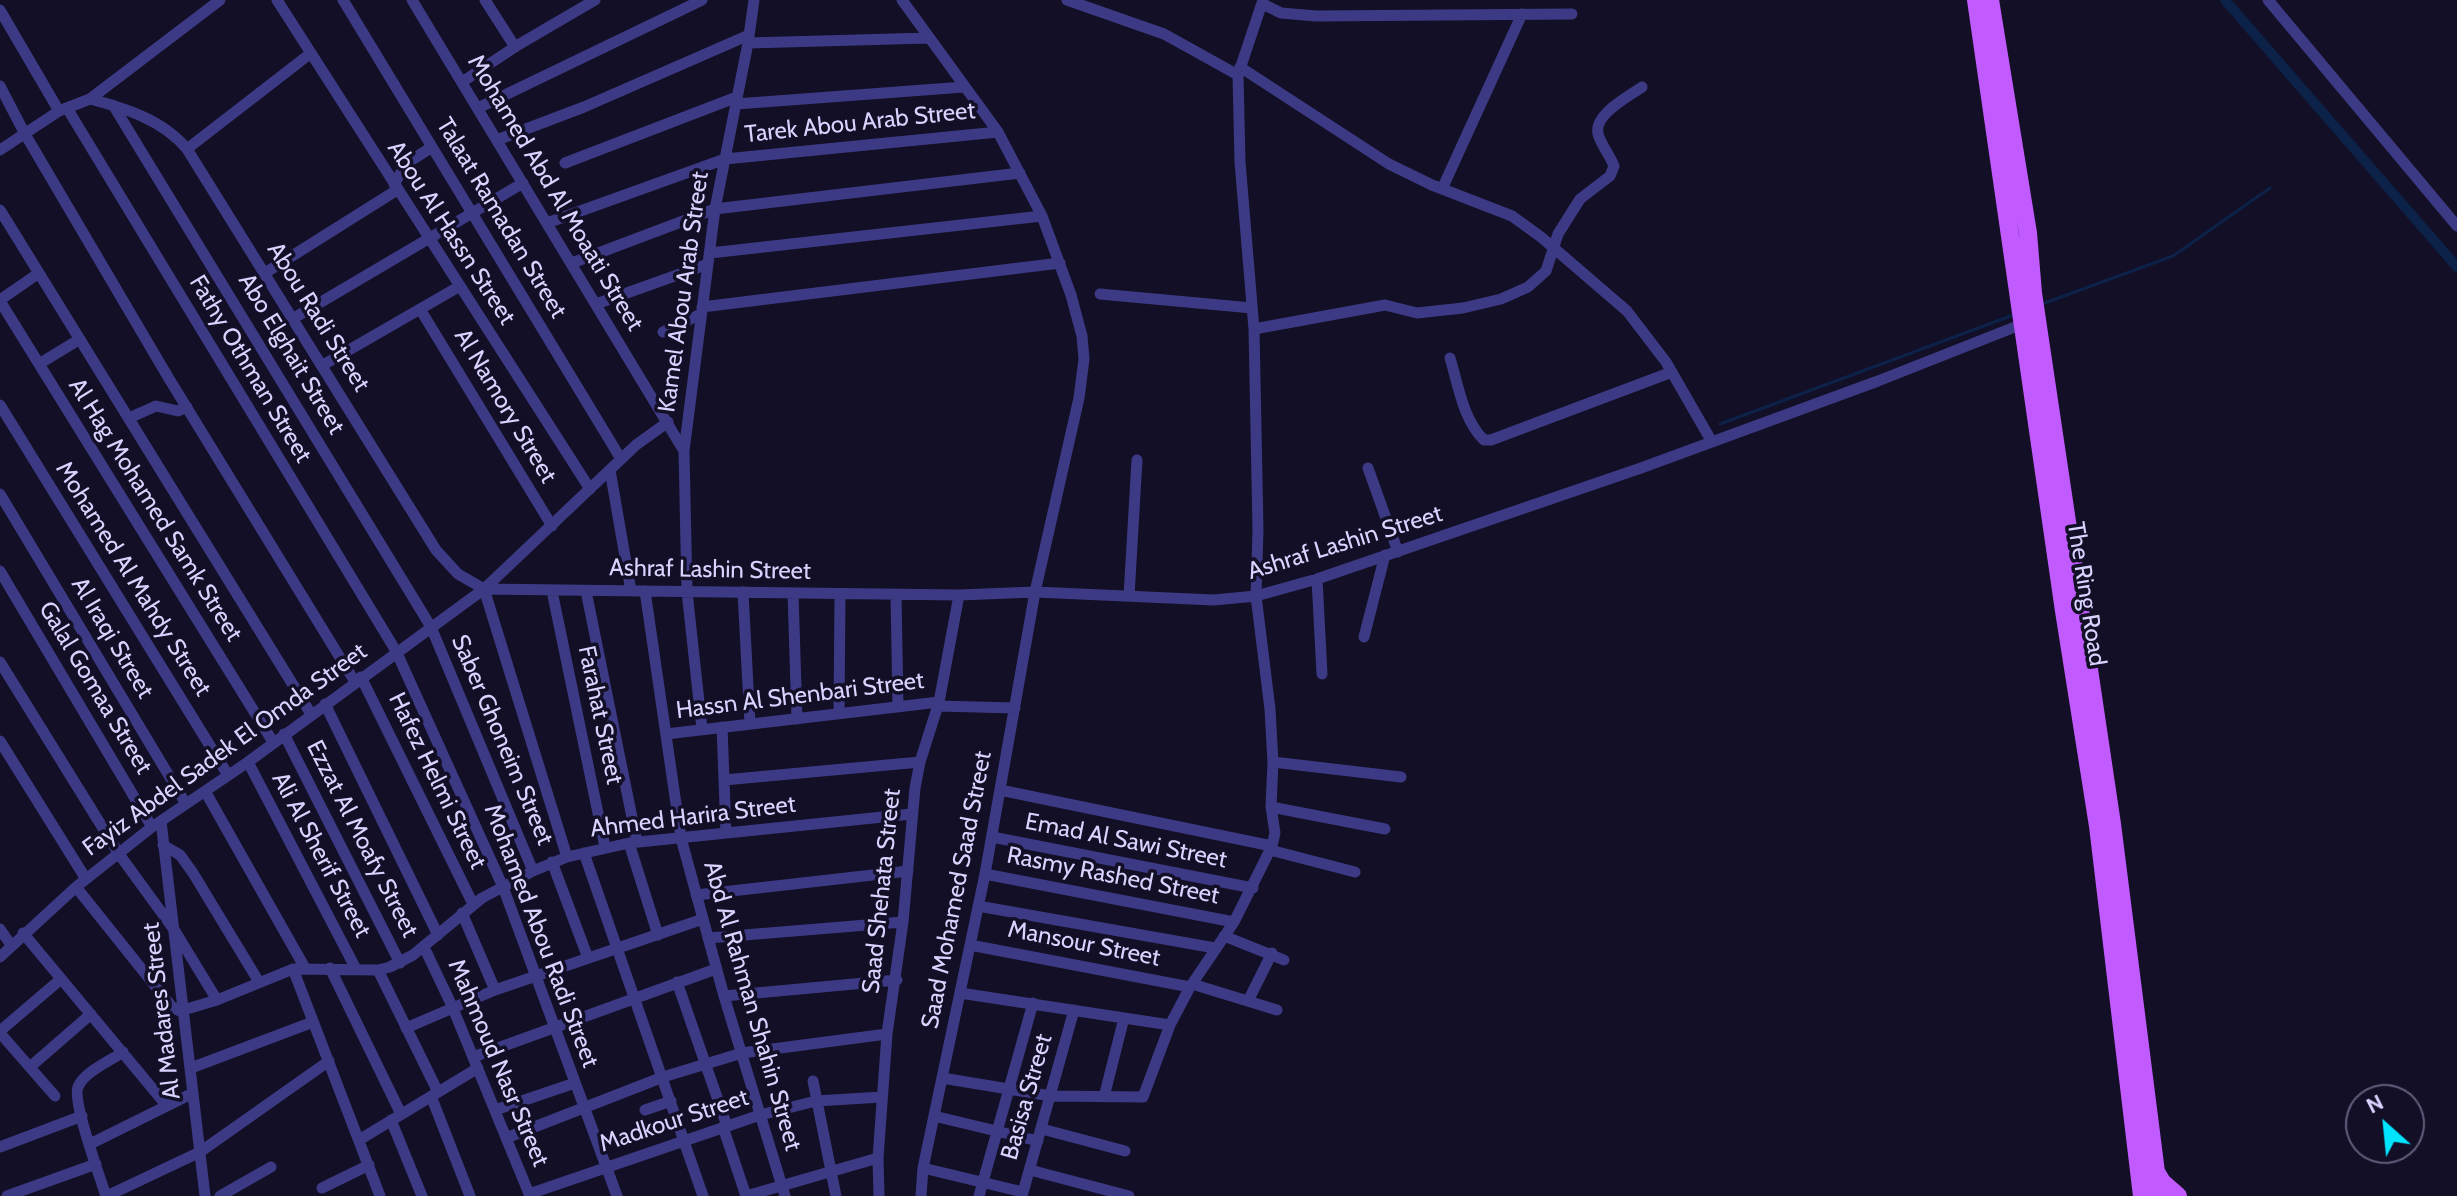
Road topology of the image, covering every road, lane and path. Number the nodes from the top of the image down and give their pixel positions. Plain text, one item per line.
1 (220, 0) edge
2 (277, 0) edge
3 (343, 0) edge
4 (412, 0) edge
5 (486, 0) edge
6 (595, 0) edge
7 (702, 0) edge
8 (754, 0) edge
9 (902, 0) edge
10 (1067, 0) edge
11 (1976, 0) edge
12 (1990, 0) edge
13 (2268, 0) edge
14 (1263, 2) edge
15 (0, 10) edge
16 (1522, 14) junction
17 (1572, 14) dead end
18 (929, 38) junction
19 (749, 39) junction
20 (515, 47) junction
21 (311, 53) junction
22 (1239, 71) junction
23 (462, 82) junction
24 (0, 86) edge
25 (964, 87) junction
26 (1642, 87) dead end
27 (90, 99) junction
28 (737, 100) junction
29 (113, 104) junction
30 (478, 108) junction
31 (63, 110) junction
32 (998, 132) junction
33 (25, 134) junction
34 (497, 140) junction
35 (432, 147) junction
36 (187, 149) junction
37 (0, 150) edge
38 (725, 159) junction
39 (565, 163) dead end
40 (1020, 173) junction
41 (523, 183) junction
42 (395, 187) junction
43 (1442, 189) junction
44 (715, 209) junction
45 (0, 210) edge
46 (472, 213) junction
47 (1042, 216) junction
48 (547, 223) junction
49 (2457, 226) edge
50 (429, 238) junction
51 (1555, 250) junction
52 (709, 259) junction
53 (572, 263) junction
54 (1060, 263) junction
55 (39, 273) junction
56 (265, 273) junction
57 (460, 286) junction
58 (1100, 294) dead end
59 (2026, 294) junction
60 (0, 300) edge
61 (596, 304) junction
62 (1252, 308) junction
63 (420, 309) junction
64 (702, 311) junction
65 (294, 318) junction
66 (2031, 321) junction
67 (1254, 329) junction
68 (663, 332) dead end
69 (80, 339) junction
70 (1450, 358) dead end
71 (39, 364) junction
72 (323, 365) junction
73 (1672, 372) junction
74 (0, 405) edge
75 (187, 407) junction
76 (129, 418) junction
77 (668, 422) junction
78 (1712, 442) junction
79 (684, 451) junction
80 (621, 459) junction
81 (1137, 460) dead end
82 (1368, 468) dead end
83 (610, 470) junction
84 (590, 489) junction
85 (0, 494) edge
86 (552, 526) junction
87 (1398, 552) junction
88 (1385, 555) junction
89 (0, 571) edge
90 (1317, 579) junction
91 (484, 589) junction
92 (552, 591) junction
93 (586, 591) junction
94 (631, 591) junction
95 (645, 591) junction
96 (687, 592) junction
97 (743, 592) junction
98 (1035, 592) junction
99 (793, 593) junction
100 (840, 594) junction
101 (896, 594) junction
102 (959, 595) junction
103 (1129, 596) junction
104 (1256, 596) junction
105 (431, 627) junction
106 (1364, 637) dead end
107 (396, 651) junction
108 (0, 662) edge
109 (1322, 674) dead end
110 (358, 679) junction
111 (325, 704) junction
112 (938, 704) junction
113 (898, 707) junction
114 (1015, 708) junction
115 (839, 713) junction
116 (311, 714) junction
117 (797, 719) junction
118 (750, 724) junction
119 (722, 727) junction
120 (702, 729) junction
121 (284, 734) junction
122 (666, 734) junction
123 (0, 741) edge
124 (273, 742) junction
125 (248, 762) junction
126 (920, 762) junction
127 (1273, 762) junction
128 (228, 775) junction
129 (1401, 777) dead end
130 (724, 780) junction
131 (1000, 790) junction
132 (205, 791) junction
133 (186, 804) junction
134 (1271, 807) junction
135 (912, 814) junction
136 (156, 824) junction
137 (1385, 829) dead end
138 (726, 833) junction
139 (992, 837) junction
140 (681, 838) junction
141 (633, 842) junction
142 (163, 845) junction
143 (605, 847) junction
144 (1271, 848) junction
145 (584, 853) junction
146 (119, 854) junction
147 (567, 857) junction
148 (552, 862) junction
149 (533, 871) junction
150 (908, 871) junction
151 (1355, 872) dead end
152 (985, 874) junction
153 (81, 883) junction
154 (503, 887) junction
155 (1253, 888) junction
156 (696, 895) junction
157 (473, 904) junction
158 (978, 906) junction
159 (462, 913) junction
160 (703, 919) junction
161 (903, 922) junction
162 (1234, 922) junction
163 (0, 929) edge
164 (175, 931) junction
165 (23, 933) junction
166 (438, 935) junction
167 (658, 935) junction
168 (1224, 936) junction
169 (708, 938) junction
170 (11, 945) junction
171 (970, 945) junction
172 (424, 947) junction
173 (619, 948) junction
174 (1215, 948) junction
175 (1272, 953) junction
176 (0, 957) edge
177 (588, 958) junction
178 (1284, 960) dead end
179 (400, 963) junction
180 (299, 968) junction
181 (330, 968) junction
182 (356, 969) junction
183 (716, 969) junction
184 (378, 970) junction
185 (536, 976) junction
186 (61, 979) junction
187 (897, 980) junction
188 (259, 982) junction
189 (677, 982) junction
190 (1191, 985) junction
191 (495, 990) junction
192 (960, 993) junction
193 (724, 996) junction
194 (636, 997) junction
195 (217, 1000) junction
196 (1248, 1001) junction
197 (1033, 1003) junction
198 (452, 1006) junction
199 (184, 1010) junction
200 (1074, 1010) junction
201 (1277, 1010) dead end
202 (91, 1014) junction
203 (1124, 1018) junction
204 (313, 1022) junction
205 (1170, 1025) junction
206 (555, 1027) junction
207 (406, 1028) junction
208 (0, 1032) edge
209 (887, 1034) junction
210 (123, 1052) junction
211 (742, 1053) junction
212 (329, 1061) junction
213 (475, 1062) junction
214 (705, 1063) junction
215 (30, 1067) junction
216 (191, 1068) junction
217 (663, 1077) junction
218 (942, 1078) junction
219 (813, 1081) dead end
220 (575, 1083) junction
221 (1009, 1089) junction
222 (193, 1093) junction
223 (435, 1094) junction
224 (55, 1096) dead end
225 (1051, 1096) junction
226 (882, 1097) junction
227 (1104, 1097) junction
228 (671, 1101) junction
229 (816, 1101) junction
230 (167, 1106) junction
231 (584, 1106) junction
232 (495, 1110) junction
233 (645, 1110) dead end
234 (760, 1115) junction
235 (82, 1116) junction
236 (934, 1116) junction
237 (396, 1117) junction
238 (725, 1127) junction
239 (997, 1131) junction
240 (1040, 1135) junction
241 (506, 1138) junction
242 (359, 1140) junction
243 (684, 1141) junction
244 (90, 1144) junction
245 (0, 1147) edge
246 (1125, 1151) dead end
247 (200, 1152) junction
248 (878, 1158) junction
249 (96, 1164) junction
250 (369, 1165) junction
251 (606, 1166) junction
252 (271, 1167) dead end
253 (923, 1168) junction
254 (1030, 1170) junction
255 (831, 1171) junction
256 (2156, 1172) junction
257 (983, 1182) junction
258 (322, 1188) dead end
259 (783, 1191) edge
260 (418, 1194) edge
261 (1023, 1194) edge
262 (530, 1195) edge
263 (7, 1196) edge
264 (107, 1196) edge
265 (205, 1196) edge
266 (220, 1196) edge
267 (380, 1196) edge
268 (470, 1196) edge
269 (617, 1196) edge
270 (703, 1196) edge
271 (749, 1196) edge
272 (836, 1196) edge
273 (879, 1196) edge
274 (921, 1196) edge
275 (979, 1196) edge
276 (1129, 1196) edge
277 (2142, 1196) edge
278 (2159, 1196) edge
279 (2178, 1196) edge

1 - 27 street
2 - 21 street, Abou Al Hassn Street
3 - 35 street, Talaat Ramadan Street
4 - 23 street, Mohamed Abd Al Moaati Street
5 - 20 street
6 - 20 street
7 - 30 street
8 - 19 street, Kamel Abou Arab Street
9 - 18 street, Saad Mohamed Saad Street
10 - 22 street
11 - 59 main road, The Ring Road
12 - 59 main road, The Ring Road
13 - 49 street
14 - 16 street
14 - 22 street
15 - 31 street, Fathy Othman Street
16 - 17 street
16 - 43 street
18 - 19 street
18 - 25 street, Saad Mohamed Saad Street
19 - 28 street, Kamel Abou Arab Street
19 - 34 street
20 - 23 street
21 - 36 street
21 - 42 street, Abou Al Hassn Street
22 - 43 street
22 - 62 street
23 - 30 street, Mohamed Abd Al Moaati Street
24 - 33 street, Hafez Helmi Street
25 - 28 street
25 - 32 street, Saad Mohamed Saad Street
26 - 51 street
27 - 29 street, Abou Radi Street
27 - 31 street
28 - 38 street, Kamel Abou Arab Street
28 - 39 street
29 - 36 street, Abou Radi Street
29 - 105 street, Abo Elghait Street
30 - 34 street, Mohamed Abd Al Moaati Street
31 - 33 street
31 - 107 street, Fathy Othman Street
32 - 38 street, Tarek Abou Arab Street
32 - 40 street, Saad Mohamed Saad Street
33 - 37 street
33 - 75 street, Hafez Helmi Street
34 - 41 street, Mohamed Abd Al Moaati Street
35 - 42 street
35 - 46 street, Talaat Ramadan Street
36 - 56 street, Abou Radi Street
38 - 44 street, Kamel Abou Arab Street
38 - 48 street, Tarek Abou Arab Street
40 - 44 street
40 - 47 street, Saad Mohamed Saad Street
41 - 46 street
41 - 48 street, Mohamed Abd Al Moaati Street
42 - 50 street, Abou Al Hassn Street
42 - 56 street
43 - 51 street
44 - 52 street, Kamel Abou Arab Street
44 - 53 street
45 - 55 street
46 - 50 street
46 - 80 street, Talaat Ramadan Street
47 - 52 street
47 - 54 street, Saad Mohamed Saad Street
48 - 53 street, Mohamed Abd Al Moaati Street
50 - 57 street, Abou Al Hassn Street
50 - 65 street
51 - 67 street
51 - 73 street
52 - 61 street
52 - 64 street, Kamel Abou Arab Street
53 - 61 street, Mohamed Abd Al Moaati Street
54 - 64 street
54 - 98 street, Saad Mohamed Saad Street
55 - 60 street
55 - 69 street
56 - 65 street, Abou Radi Street
57 - 63 street
57 - 84 street, Abou Al Hassn Street
58 - 62 street
59 - 66 main road, The Ring Road
60 - 71 street, Al Hag Mohamed Samk Street
61 - 77 street, Mohamed Abd Al Moaati Street
62 - 67 street
63 - 72 street
63 - 86 street, Al Namory Street
64 - 68 street
64 - 79 street, Kamel Abou Arab Street
65 - 72 street, Abou Radi Street
66 - 78 street, Ashraf Lashin Street
66 - 256 main road, The Ring Road
66 - 277 main road, The Ring Road
67 - 104 street
69 - 71 street
69 - 76 street
70 - 73 street
71 - 124 street, Al Hag Mohamed Samk Street
72 - 91 street, Abou Radi Street
73 - 78 street
74 - 128 street, Mohamed Al Mahdy Street
75 - 76 street
75 - 110 street, Hafez Helmi Street
76 - 116 street
77 - 79 street, Mohamed Abd Al Moaati Street
77 - 80 street, Fayiz Abdel Sadek El Omda Street
78 - 87 street, Ashraf Lashin Street
79 - 96 street, Kamel Abou Arab Street
80 - 83 street, Fayiz Abdel Sadek El Omda Street
81 - 103 street
82 - 87 street
83 - 84 street, Fayiz Abdel Sadek El Omda Street
83 - 94 street
84 - 86 street, Fayiz Abdel Sadek El Omda Street
85 - 133 street, Al Iraqi Street
86 - 91 street, Fayiz Abdel Sadek El Omda Street
87 - 88 street, Ashraf Lashin Street
88 - 90 street, Ashraf Lashin Street
88 - 106 street
89 - 136 street, Galal Gomaa Street
90 - 104 street, Ashraf Lashin Street
90 - 109 street
91 - 92 street, Ashraf Lashin Street
91 - 105 street, Fayiz Abdel Sadek El Omda Street
91 - 147 street
92 - 93 street, Ashraf Lashin Street
92 - 143 street, Farahat Street
93 - 94 street, Ashraf Lashin Street
93 - 141 street
94 - 95 street, Ashraf Lashin Street
95 - 96 street, Ashraf Lashin Street
95 - 122 street, Abd Al Rahman Shahin Street
96 - 97 street, Ashraf Lashin Street
96 - 120 street, Kamel Abou Arab Street
97 - 99 street, Ashraf Lashin Street
97 - 118 street
98 - 102 street, Ashraf Lashin Street
98 - 103 street, Ashraf Lashin Street
98 - 114 street, Saad Mohamed Saad Street
99 - 100 street, Ashraf Lashin Street
99 - 117 street
100 - 101 street, Ashraf Lashin Street
100 - 115 street
101 - 102 street, Ashraf Lashin Street
101 - 113 street
102 - 112 street, Saad Shehata Street
103 - 104 street, Ashraf Lashin Street
104 - 127 street
105 - 107 street, Fayiz Abdel Sadek El Omda Street
105 - 149 street, Saber Ghoneim Street
107 - 110 street, Fayiz Abdel Sadek El Omda Street
107 - 154 street, Mohamed Abou Radi Street
108 - 146 street
110 - 111 street, Fayiz Abdel Sadek El Omda Street
110 - 157 street, Hafez Helmi Street
111 - 116 street, Fayiz Abdel Sadek El Omda Street
111 - 166 street
112 - 113 street, Hassn Al Shenbari Street
112 - 114 street, Hassn Al Shenbari Street
112 - 126 street, Saad Shehata Street
113 - 115 street, Hassn Al Shenbari Street
114 - 131 street, Saad Mohamed Saad Street
115 - 117 street, Hassn Al Shenbari Street
116 - 121 street, Fayiz Abdel Sadek El Omda Street
117 - 118 street, Hassn Al Shenbari Street
118 - 119 street, Hassn Al Shenbari Street
119 - 120 street, Hassn Al Shenbari Street
119 - 130 street
120 - 122 street, Hassn Al Shenbari Street
121 - 124 street, Fayiz Abdel Sadek El Omda Street
121 - 179 street, Ezzat Al Moafy Street
122 - 140 street, Abd Al Rahman Shahin Street
123 - 153 street
124 - 125 street, Fayiz Abdel Sadek El Omda Street
125 - 128 street, Fayiz Abdel Sadek El Omda Street
125 - 182 street, Ali Al Sherif Street
126 - 130 street
126 - 135 street, Saad Shehata Street
127 - 129 street
127 - 134 street
128 - 132 street, Fayiz Abdel Sadek El Omda Street
130 - 138 street
131 - 139 street, Saad Mohamed Saad Street
131 - 144 street
132 - 133 street, Fayiz Abdel Sadek El Omda Street
132 - 180 street
133 - 136 street, Fayiz Abdel Sadek El Omda Street
134 - 137 street
134 - 144 street
135 - 138 street, Ahmed Harira Street
135 - 150 street, Saad Shehata Street
136 - 142 street, Al Madares Street
136 - 146 street, Fayiz Abdel Sadek El Omda Street
138 - 140 street, Ahmed Harira Street
139 - 152 street, Saad Mohamed Saad Street
139 - 155 street, Emad Al Sawi Street
140 - 141 street, Ahmed Harira Street
140 - 156 street, Abd Al Rahman Shahin Street
141 - 143 street, Ahmed Harira Street
141 - 167 street
142 - 164 street, Al Madares Street
142 - 188 street
143 - 145 street, Ahmed Harira Street
144 - 151 street
144 - 155 street
145 - 147 street, Ahmed Harira Street
145 - 173 street
146 - 153 street, Fayiz Abdel Sadek El Omda Street
146 - 164 street
147 - 148 street, Ahmed Harira Street
148 - 149 street, Ahmed Harira Street
148 - 177 street
149 - 154 street, Ahmed Harira Street
150 - 156 street
150 - 161 street, Saad Shehata Street
152 - 158 street, Saad Mohamed Saad Street
152 - 162 street, Rasmy Rashed Street
153 - 165 street, Fayiz Abdel Sadek El Omda Street
153 - 199 street
154 - 157 street, Ahmed Harira Street
154 - 185 street, Mohamed Abou Radi Street
155 - 162 street
156 - 160 street, Abd Al Rahman Shahin Street
157 - 159 street, Ahmed Harira Street
158 - 171 street, Saad Mohamed Saad Street
158 - 174 street
159 - 166 street, Ahmed Harira Street
159 - 191 street
160 - 167 street
160 - 169 street, Abd Al Rahman Shahin Street
161 - 169 street
161 - 187 street, Saad Shehata Street
162 - 168 street
163 - 170 street
164 - 195 street
164 - 199 street, Al Madares Street
165 - 170 street, Fayiz Abdel Sadek El Omda Street
165 - 186 street
166 - 172 street, Ahmed Harira Street
167 - 173 street
168 - 174 street
168 - 175 street
169 - 183 street, Abd Al Rahman Shahin Street
170 - 176 street, Fayiz Abdel Sadek El Omda Street
171 - 190 street, Mansour Street
171 - 192 street, Saad Mohamed Saad Street
172 - 179 street, Ahmed Harira Street
172 - 198 street, Mahmoud Nasr Street
173 - 177 street
173 - 194 street
174 - 190 street
175 - 178 street
175 - 196 street
177 - 185 street
179 - 184 street, Ahmed Harira Street
180 - 181 street, Ahmed Harira Street
180 - 188 street, Ahmed Harira Street
180 - 204 street
181 - 182 street, Ahmed Harira Street
181 - 237 street, Ali Al Sherif Street
182 - 184 street, Ahmed Harira Street
183 - 189 street
183 - 193 street, Abd Al Rahman Shahin Street
184 - 207 street
185 - 191 street
185 - 206 street, Mohamed Abou Radi Street
186 - 202 street
186 - 208 street
187 - 193 street
187 - 209 street, Saad Shehata Street
188 - 195 street, Ahmed Harira Street
189 - 194 street
189 - 214 street
190 - 196 street, Mansour Street
190 - 205 street
191 - 198 street
192 - 197 street
192 - 218 street, Saad Mohamed Saad Street
193 - 211 street, Abd Al Rahman Shahin Street
194 - 206 street
194 - 217 street
195 - 199 street, Ahmed Harira Street
196 - 201 street, Mansour Street
197 - 200 street
197 - 221 street
198 - 207 street
198 - 213 street, Mahmoud Nasr Street
199 - 216 street, Al Madares Street
200 - 203 street
200 - 225 street, Basisa Street
202 - 210 street
202 - 215 street
203 - 205 street
203 - 227 street
204 - 212 street
204 - 216 street
205 - 227 street
206 - 213 street
206 - 220 street, Mohamed Abou Radi Street
207 - 223 street
208 - 215 street
209 - 211 street
209 - 226 street, Saad Shehata Street
210 - 230 street
210 - 235 street
211 - 214 street
211 - 234 street, Abd Al Rahman Shahin Street
212 - 242 street
212 - 247 street
213 - 223 street
213 - 232 street, Mahmoud Nasr Street
214 - 217 street
214 - 238 street
215 - 224 street
216 - 222 street, Al Madares Street
217 - 228 street
217 - 231 street
218 - 221 street
218 - 236 street, Saad Mohamed Saad Street
219 - 229 street
220 - 231 street, Mohamed Abou Radi Street
220 - 232 street
221 - 225 street
221 - 239 street
222 - 230 street
222 - 247 street, Al Madares Street
223 - 237 street
223 - 268 street
225 - 227 street
225 - 240 street, Basisa Street
226 - 229 street, Madkour Street
226 - 248 street, Saad Shehata Street
228 - 233 street
228 - 243 street
229 - 234 street, Madkour Street
229 - 255 street
230 - 244 street
231 - 241 street
231 - 251 street, Mohamed Abou Radi Street
232 - 241 street, Mahmoud Nasr Street
234 - 238 street, Madkour Street
234 - 259 street, Abd Al Rahman Shahin Street
235 - 244 street
235 - 245 street
236 - 239 street
236 - 253 street, Saad Mohamed Saad Street
237 - 242 street
237 - 260 street, Ali Al Sherif Street
238 - 243 street, Madkour Street
238 - 271 street
239 - 240 street
239 - 257 street
240 - 246 street
240 - 254 street, Basisa Street
241 - 262 street, Mahmoud Nasr Street
242 - 250 street
243 - 251 street, Madkour Street
243 - 270 street
244 - 249 street
247 - 264 street
247 - 265 street, Al Madares Street
248 - 255 street
248 - 273 street, Saad Shehata Street
249 - 263 street
249 - 264 street
250 - 258 street
250 - 267 street
251 - 262 street, Madkour Street
251 - 269 street, Mohamed Abou Radi Street
252 - 266 street
253 - 257 street
253 - 274 street, Saad Mohamed Saad Street
254 - 261 street, Basisa Street
254 - 276 street
255 - 259 street
255 - 272 street
256 - 278 main road, The Ring Road
256 - 279 main road
257 - 261 street
257 - 275 street
259 - 271 street

